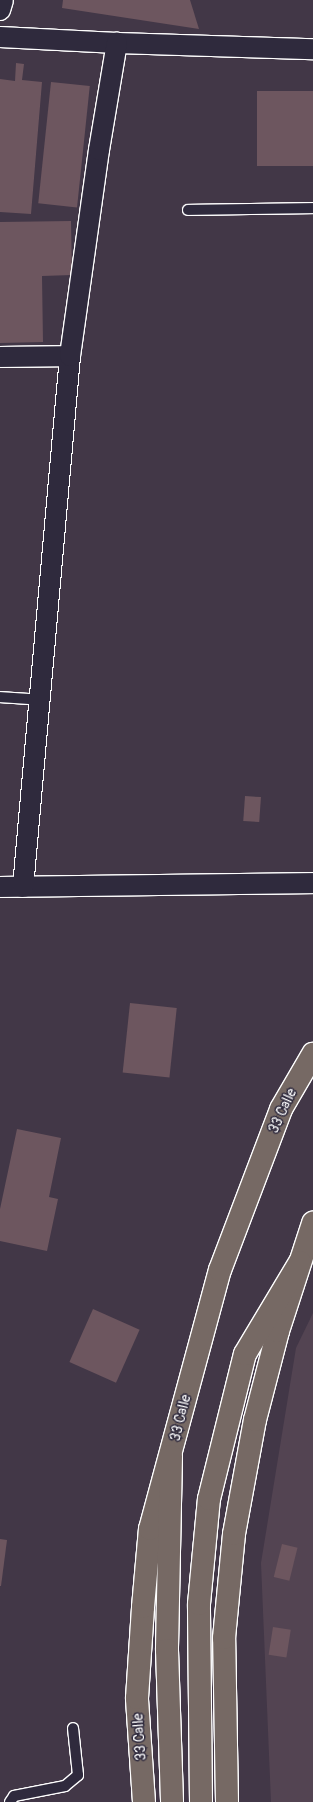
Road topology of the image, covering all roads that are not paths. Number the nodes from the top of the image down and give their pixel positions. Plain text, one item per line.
1 (3, 0) edge
2 (0, 10) edge
3 (0, 37) edge
4 (117, 43) junction
5 (313, 48) edge
6 (313, 208) edge
7 (188, 210) dead end
8 (70, 356) junction
9 (0, 357) edge
10 (0, 697) edge
11 (39, 700) junction
12 (313, 883) edge
13 (0, 887) edge
14 (23, 887) junction
15 (313, 1054) edge
16 (313, 1223) edge
17 (300, 1262) junction
18 (171, 1456) junction
19 (73, 1728) dead end
20 (10, 1802) edge
21 (144, 1802) edge
22 (172, 1802) edge
23 (201, 1802) edge
24 (227, 1802) edge

1 - 2 street
3 - 4 street
4 - 5 street
4 - 8 street
6 - 7 lane
8 - 9 street
8 - 11 street
10 - 11 lane
11 - 14 street
12 - 14 street
13 - 14 street
15 - 18 main road, 33 Calle
16 - 17 main road
17 - 23 main road
17 - 24 main road
18 - 21 main road, 33 Calle
18 - 22 main road
19 - 20 lane

